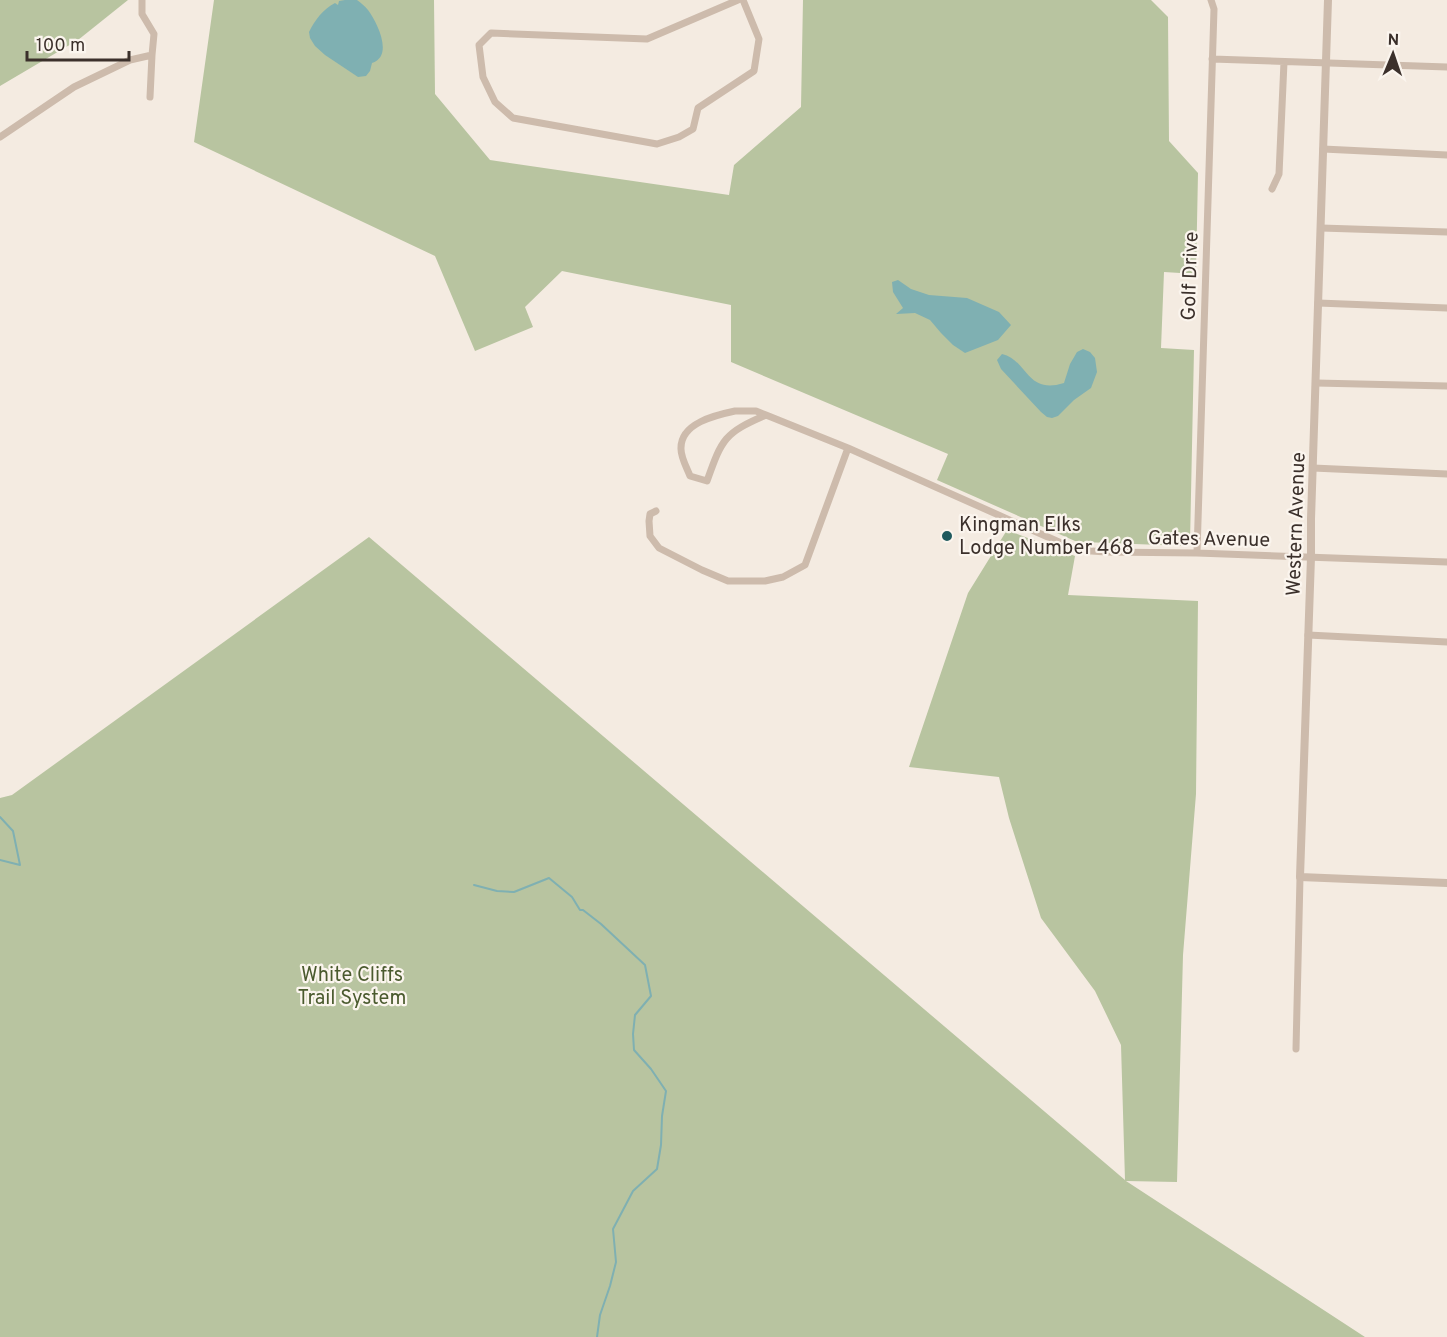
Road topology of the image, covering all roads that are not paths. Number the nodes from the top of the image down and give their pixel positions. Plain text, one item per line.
1 (142, 0) edge
2 (741, 0) edge
3 (1211, 0) edge
4 (1328, 0) edge
5 (152, 55) junction
6 (1212, 59) junction
7 (1284, 62) junction
8 (1326, 63) junction
9 (1447, 67) edge
10 (150, 97) dead end
11 (0, 137) edge
12 (1323, 149) junction
13 (1447, 155) edge
14 (1272, 189) dead end
15 (1321, 228) junction
16 (1447, 232) edge
17 (1318, 303) junction
18 (1447, 308) edge
19 (1316, 383) junction
20 (1447, 386) edge
21 (766, 415) junction
22 (848, 448) junction
23 (1313, 468) junction
24 (1447, 474) edge
25 (656, 511) dead end
26 (1197, 553) junction
27 (1311, 557) junction
28 (1447, 562) edge
29 (1308, 635) junction
30 (1447, 642) edge
31 (1300, 877) junction
32 (1447, 883) edge
33 (1296, 1049) dead end

1 - 5 street
2 - 2 street
3 - 6 street, Golf Drive
4 - 8 street, Western Avenue
5 - 10 street
5 - 11 street
6 - 7 street
6 - 26 street, Golf Drive
7 - 8 street
7 - 14 street
8 - 9 street
8 - 12 street, Western Avenue
12 - 13 street
12 - 15 street, Western Avenue
15 - 16 street
15 - 17 street, Western Avenue
17 - 18 street
17 - 19 street, Western Avenue
19 - 20 street
19 - 23 street, Western Avenue
21 - 21 street, Gates Avenue
21 - 22 street, Gates Avenue
22 - 25 street
22 - 26 street, Gates Avenue
23 - 24 street
23 - 27 street, Western Avenue
26 - 27 street, Gates Avenue
27 - 28 street, Gates Avenue
27 - 29 street, Western Avenue
29 - 30 street
29 - 31 street, Western Avenue
31 - 32 street
31 - 33 street, Western Avenue

